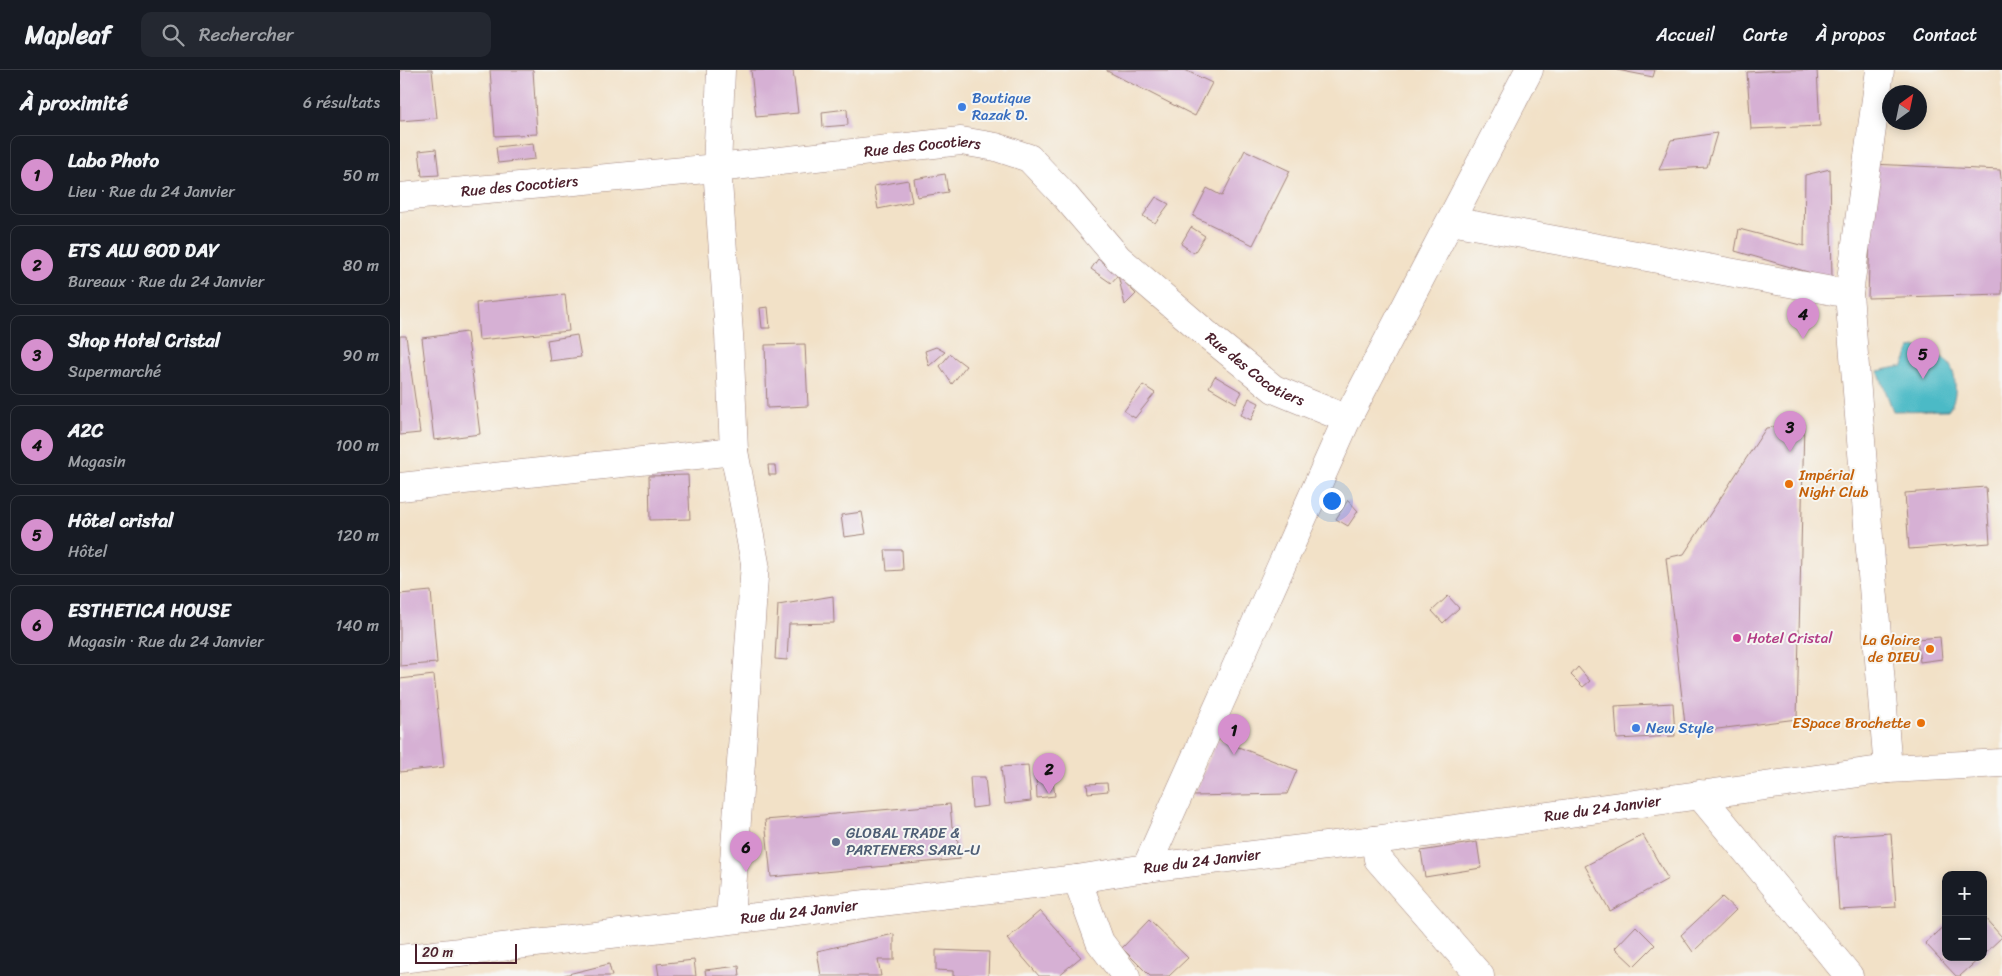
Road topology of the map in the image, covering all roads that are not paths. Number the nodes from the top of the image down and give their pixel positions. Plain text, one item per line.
1 (721, 70) edge
2 (1530, 70) edge
3 (1880, 70) edge
4 (717, 168) junction
5 (400, 197) edge
6 (1451, 221) junction
7 (1849, 294) junction
8 (1347, 419) junction
9 (734, 451) junction
10 (400, 487) edge
11 (2002, 763) edge
12 (1888, 769) junction
13 (1699, 794) junction
14 (1375, 840) junction
15 (1146, 868) junction
16 (1077, 880) junction
17 (730, 919) junction
18 (400, 959) edge
19 (1126, 976) edge
20 (1480, 976) edge
21 (1849, 976) edge

1 - 4 street
2 - 6 street
3 - 7 street
4 - 5 street, Rue des Cocotiers
4 - 8 street, Rue des Cocotiers
4 - 9 street
6 - 7 street
6 - 8 street
7 - 12 street
8 - 15 street
9 - 10 street
9 - 17 street
11 - 12 street, Rue du 24 Janvier
12 - 13 street, Rue du 24 Janvier
13 - 14 street, Rue du 24 Janvier
13 - 21 street
14 - 15 street, Rue du 24 Janvier
14 - 20 street
15 - 16 street, Rue du 24 Janvier
16 - 17 street, Rue du 24 Janvier
16 - 19 street
17 - 18 street, Rue du 24 Janvier

